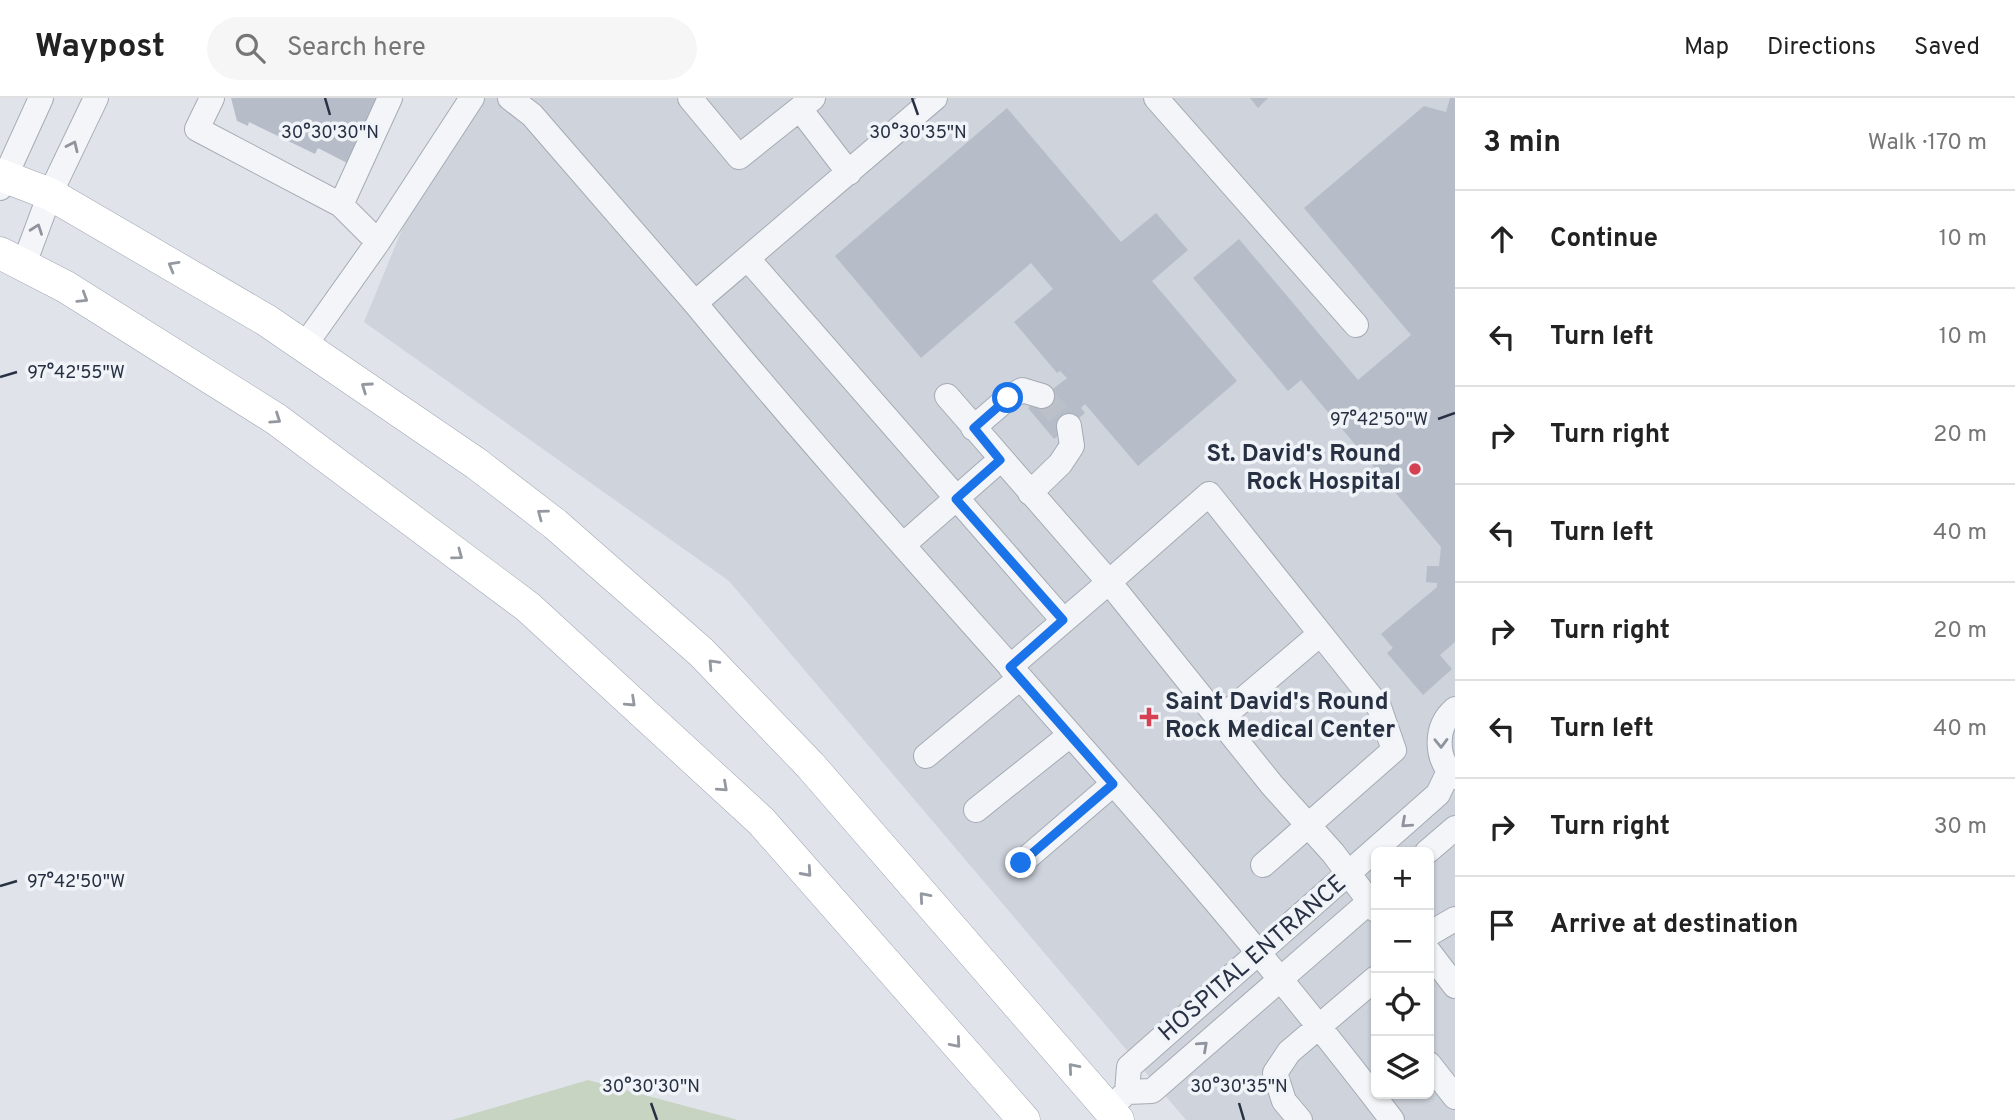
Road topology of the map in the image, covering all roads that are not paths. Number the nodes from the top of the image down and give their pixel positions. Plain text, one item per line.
1 (41, 98) edge
2 (96, 98) edge
3 (212, 98) edge
4 (390, 98) edge
5 (472, 98) edge
6 (510, 98) edge
7 (690, 98) edge
8 (934, 98) edge
9 (1156, 98) edge
10 (806, 104) edge
11 (849, 173) junction
12 (2, 180) edge
13 (50, 194) junction
14 (341, 205) junction
15 (378, 242) junction
16 (12, 258) edge
17 (748, 259) junction
18 (695, 303) junction
19 (1356, 325) dead end
20 (305, 345) junction
21 (947, 396) dead end
22 (1042, 396) dead end
23 (1069, 426) dead end
24 (974, 428) junction
25 (1000, 460) junction
26 (1030, 493) junction
27 (956, 499) junction
28 (903, 545) junction
29 (1109, 582) junction
30 (1063, 620) junction
31 (1320, 634) junction
32 (1015, 672) junction
33 (1455, 709) edge
34 (1220, 719) junction
35 (1070, 735) junction
36 (926, 756) dead end
37 (1452, 774) edge
38 (1113, 784) junction
39 (976, 810) dead end
40 (1308, 825) junction
41 (1455, 828) edge
42 (1433, 847) edge
43 (1021, 863) dead end
44 (1263, 866) dead end
45 (1349, 875) junction
46 (1371, 900) edge
47 (1371, 905) edge
48 (1455, 919) edge
49 (1434, 931) edge
50 (1259, 954) junction
51 (1434, 959) edge
52 (1279, 978) junction
53 (1455, 986) edge
54 (1371, 988) edge
55 (1321, 1026) junction
56 (1434, 1070) edge
57 (1455, 1097) edge
58 (1112, 1110) edge
59 (1024, 1120) edge
60 (1300, 1120) edge
61 (1392, 1120) edge

1 - 12 street
13 -> 2 street
3 - 14 street
4 - 14 street
5 - 15 street
6 - 18 street
7 - 10 street
8 - 11 street
9 - 19 street
10 - 11 street
11 - 17 street
12 - 13 main road
16 -> 13 street
20 -> 13 main road
14 - 15 street
15 - 20 street
16 -> 59 main road
17 - 18 street
17 - 27 street
18 - 28 street
58 -> 20 main road
21 - 24 street
22 - 24 street
23 - 26 street
24 - 25 street
25 - 26 street
25 - 27 street
26 - 29 street
27 - 28 street
27 - 30 street
28 - 32 street
29 - 30 street
29 - 31 street
29 - 34 street
30 - 32 street
31 - 34 street
31 - 40 street
32 - 35 street
32 - 36 street
33 -> 37 street
34 - 40 street
35 - 38 street
35 - 39 street
37 -> 45 street, HOSPITAL ENTRANCE
38 - 43 street
38 - 50 street
40 - 44 street
40 - 45 street
41 - 42 street
45 - 46 street
45 - 50 street, HOSPITAL ENTRANCE
47 - 52 street, HOSPITAL ENTRANCE
48 - 49 street
50 - 52 street
50 - 58 street, HOSPITAL ENTRANCE
51 - 53 street
52 - 55 street
58 -> 52 street, HOSPITAL ENTRANCE
54 - 55 street
55 - 60 street
55 - 61 street
56 - 57 street

